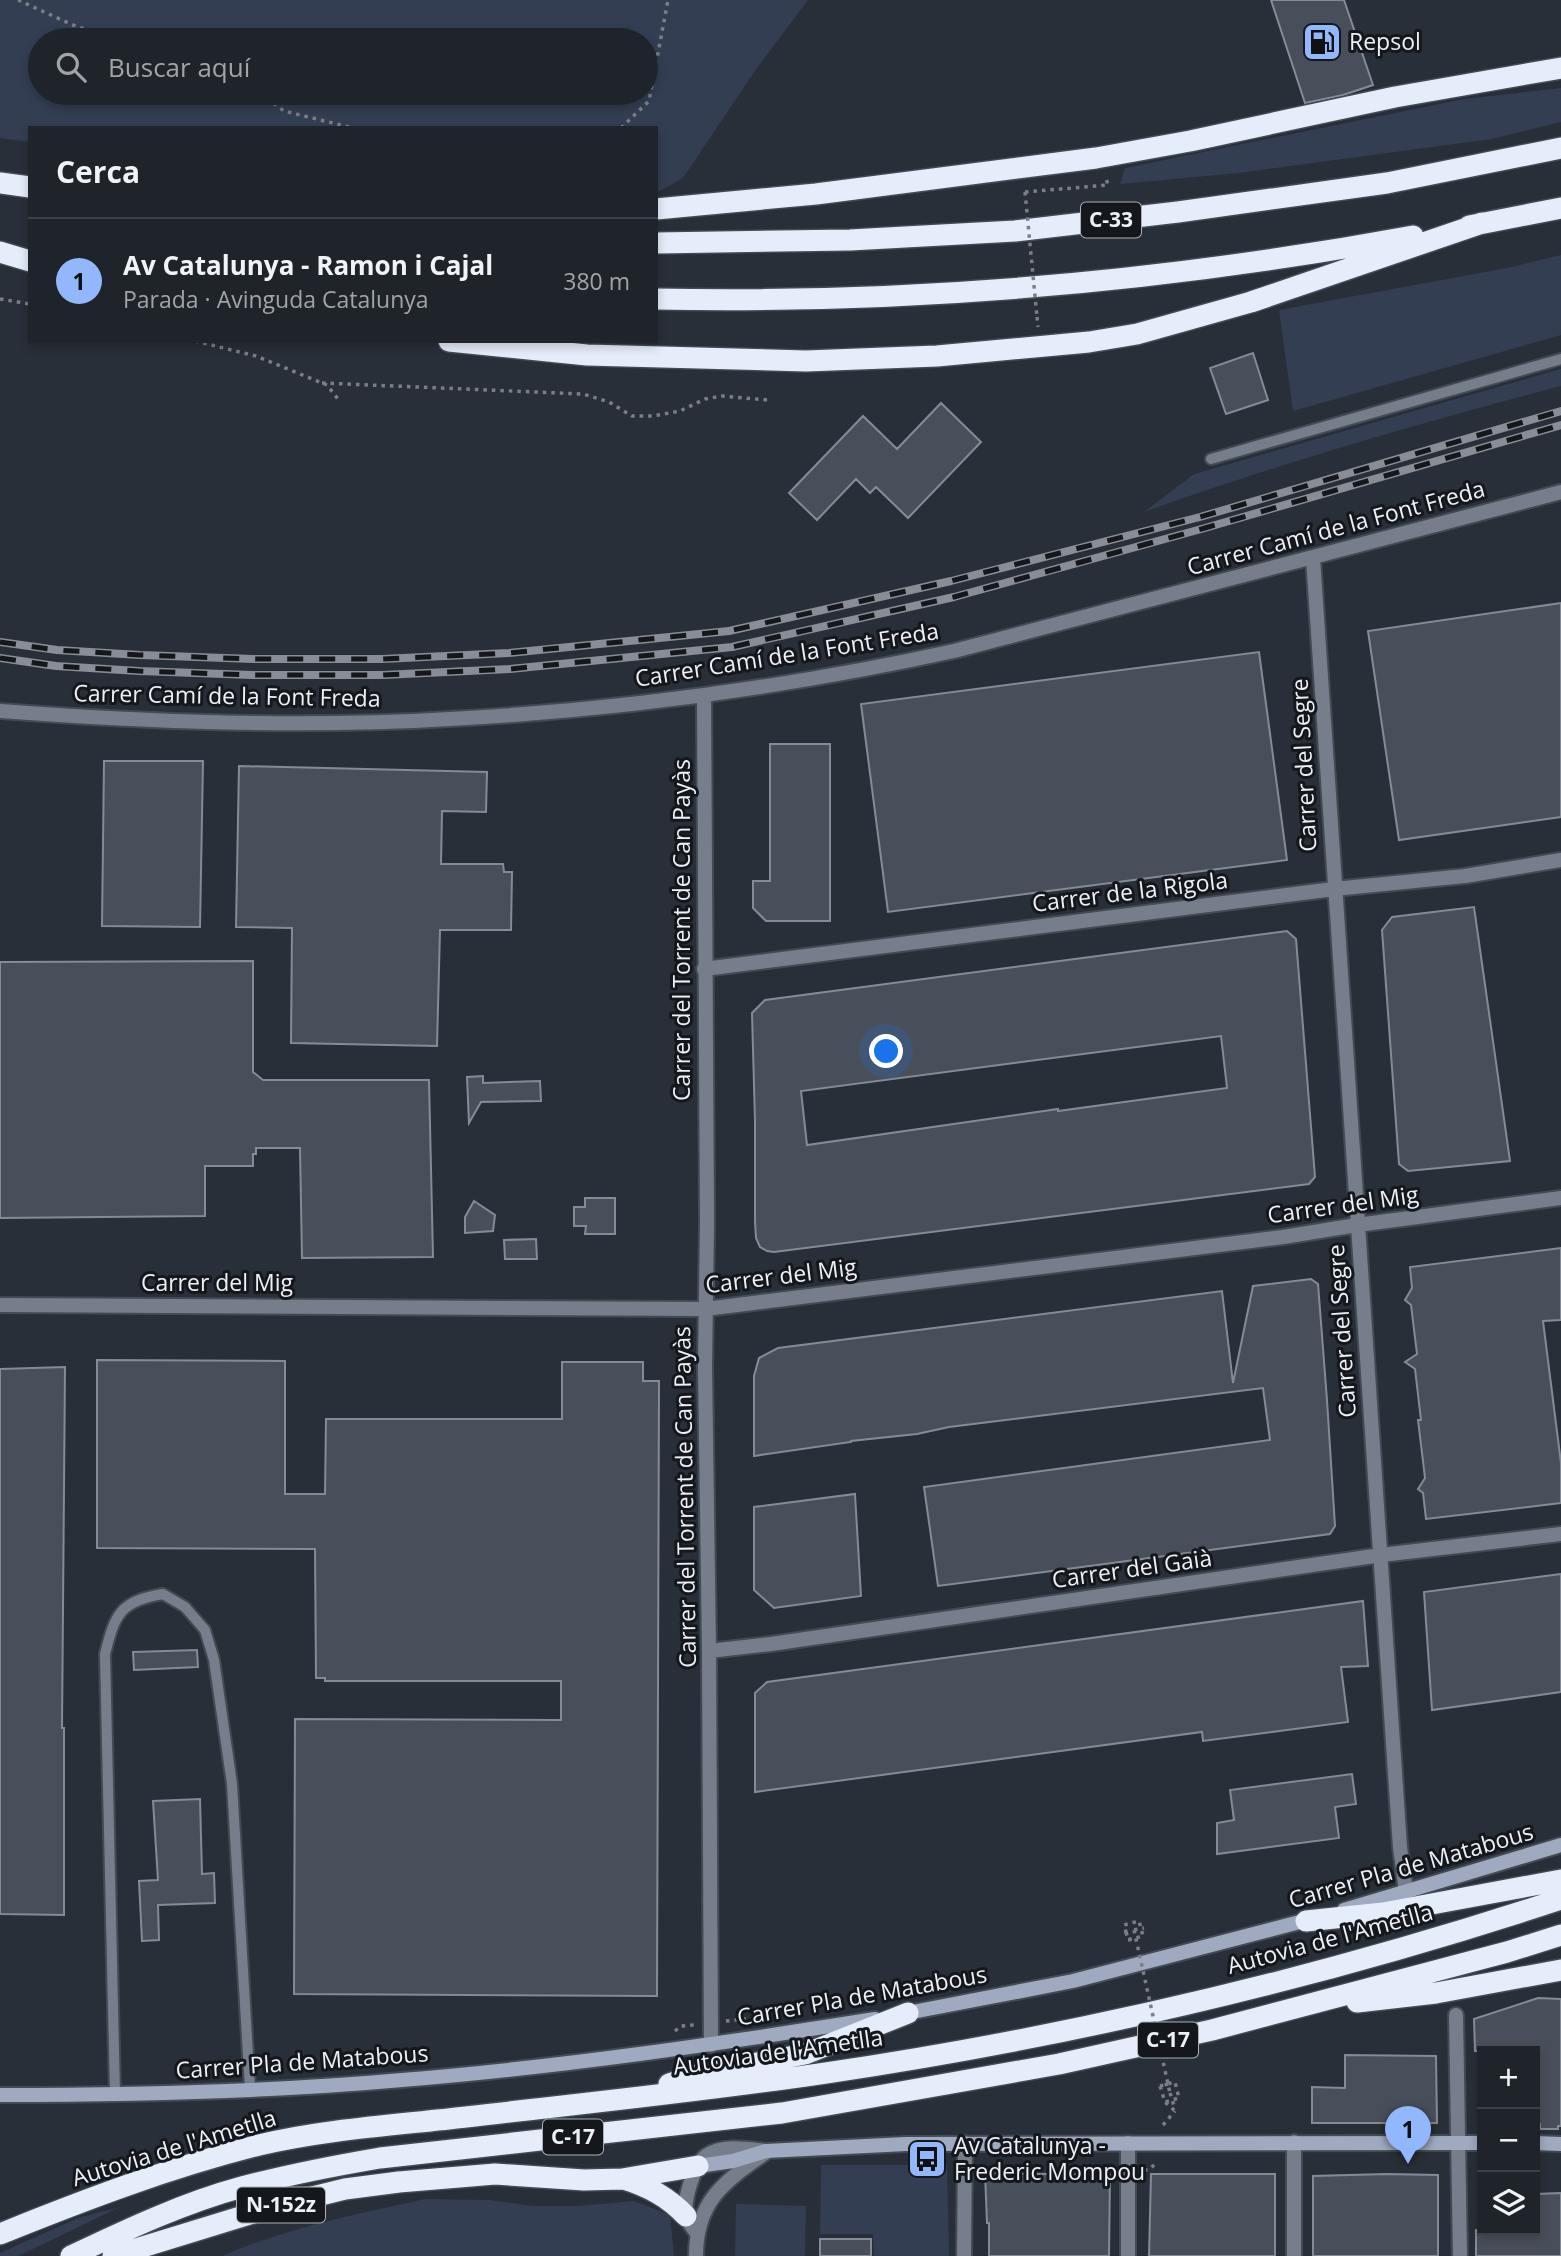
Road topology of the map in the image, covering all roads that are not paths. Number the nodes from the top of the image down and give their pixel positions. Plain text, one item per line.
1 (1561, 68) edge
2 (1561, 148) edge
3 (0, 183) edge
4 (28, 187) edge
5 (1561, 208) edge
6 (658, 209) edge
7 (1482, 223) junction
8 (658, 243) edge
9 (0, 245) edge
10 (28, 249) edge
11 (0, 252) edge
12 (28, 260) edge
13 (658, 299) edge
14 (469, 343) edge
15 (1561, 359) edge
16 (1211, 459) dead end
17 (1561, 492) edge
18 (1313, 558) junction
19 (704, 696) junction
20 (0, 711) edge
21 (1561, 860) edge
22 (1334, 889) junction
23 (704, 969) junction
24 (1561, 1198) edge
25 (1357, 1225) junction
26 (0, 1305) edge
27 (705, 1309) junction
28 (1561, 1534) edge
29 (1381, 1555) junction
30 (709, 1651) junction
31 (1561, 1845) edge
32 (1561, 1880) edge
33 (1406, 1892) junction
34 (1561, 1899) edge
35 (1306, 1921) junction
36 (1561, 1935) edge
37 (1561, 1970) edge
38 (1324, 2001) junction
39 (908, 2013) junction
40 (1456, 2015) dead end
41 (711, 2045) junction
42 (250, 2089) junction
43 (0, 2095) edge
44 (116, 2095) junction
45 (616, 2101) junction
46 (1294, 2142) junction
47 (965, 2143) junction
48 (1128, 2143) junction
49 (1457, 2143) junction
50 (1477, 2143) edge
51 (1540, 2143) edge
52 (1561, 2144) edge
53 (766, 2151) junction
54 (698, 2166) junction
55 (622, 2179) junction
56 (691, 2224) junction
57 (0, 2234) edge
58 (71, 2256) edge
59 (113, 2256) edge
60 (696, 2256) edge
61 (964, 2256) edge
62 (1128, 2256) edge
63 (1294, 2256) edge
64 (1460, 2256) edge

1 - 6 highway
2 - 8 highway, C-33
3 - 4 highway
5 - 7 highway
7 - 13 highway
7 - 14 highway
9 - 10 highway
11 - 12 highway
15 - 16 lane
17 - 18 street, Carrer Camí de la Font Freda
18 - 19 street, Carrer Camí de la Font Freda
18 - 22 street, Carrer del Segre
19 - 20 street, Carrer Camí de la Font Freda
19 - 23 street, Carrer del Torrent de Can Payàs
21 - 22 street, Carrer de la Rigola
22 - 23 street, Carrer de la Rigola
22 - 25 street, Carrer del Segre
23 - 27 street, Carrer del Torrent de Can Payàs
24 - 25 street, Carrer del Mig
25 - 27 street, Carrer del Mig
25 - 29 street, Carrer del Segre
26 - 27 street, Carrer del Mig
27 - 30 street, Carrer del Torrent de Can Payàs
28 - 29 street, Carrer del Gaià
29 - 30 street, Carrer del Gaià
29 - 33 street, Carrer del Segre
30 - 41 street, Carrer del Torrent de Can Payàs
31 - 33 main road, Carrer Pla de Matabous
32 - 35 highway
33 - 35 main road, Carrer Pla de Matabous
34 - 45 highway, Autovia de l'Ametlla / C-17
35 - 39 main road, Carrer Pla de Matabous
36 - 38 highway, C-17
37 - 38 highway
38 - 58 highway, C-17
39 - 41 main road, Carrer Pla de Matabous
39 - 45 highway
40 - 49 street
41 - 42 main road, Carrer Pla de Matabous
42 - 44 main road, Carrer Pla de Matabous
42 - 44 lane
43 - 44 main road, Carrer Pla de Matabous
45 - 57 highway, Autovia de l'Ametlla / C-17
46 - 48 main road, N-152z
46 - 49 main road, N-152z
46 - 63 street
47 - 48 main road, N-152z
47 - 53 main road, N-152z
47 - 61 street
48 - 62 street
49 - 50 main road, N-152z
49 - 64 street
51 - 52 main road
53 - 54 main road, N-152z
53 - 56 street
54 - 55 highway, N-152z
54 - 56 street
55 - 56 highway
55 - 59 highway, N-152z
56 - 60 street

